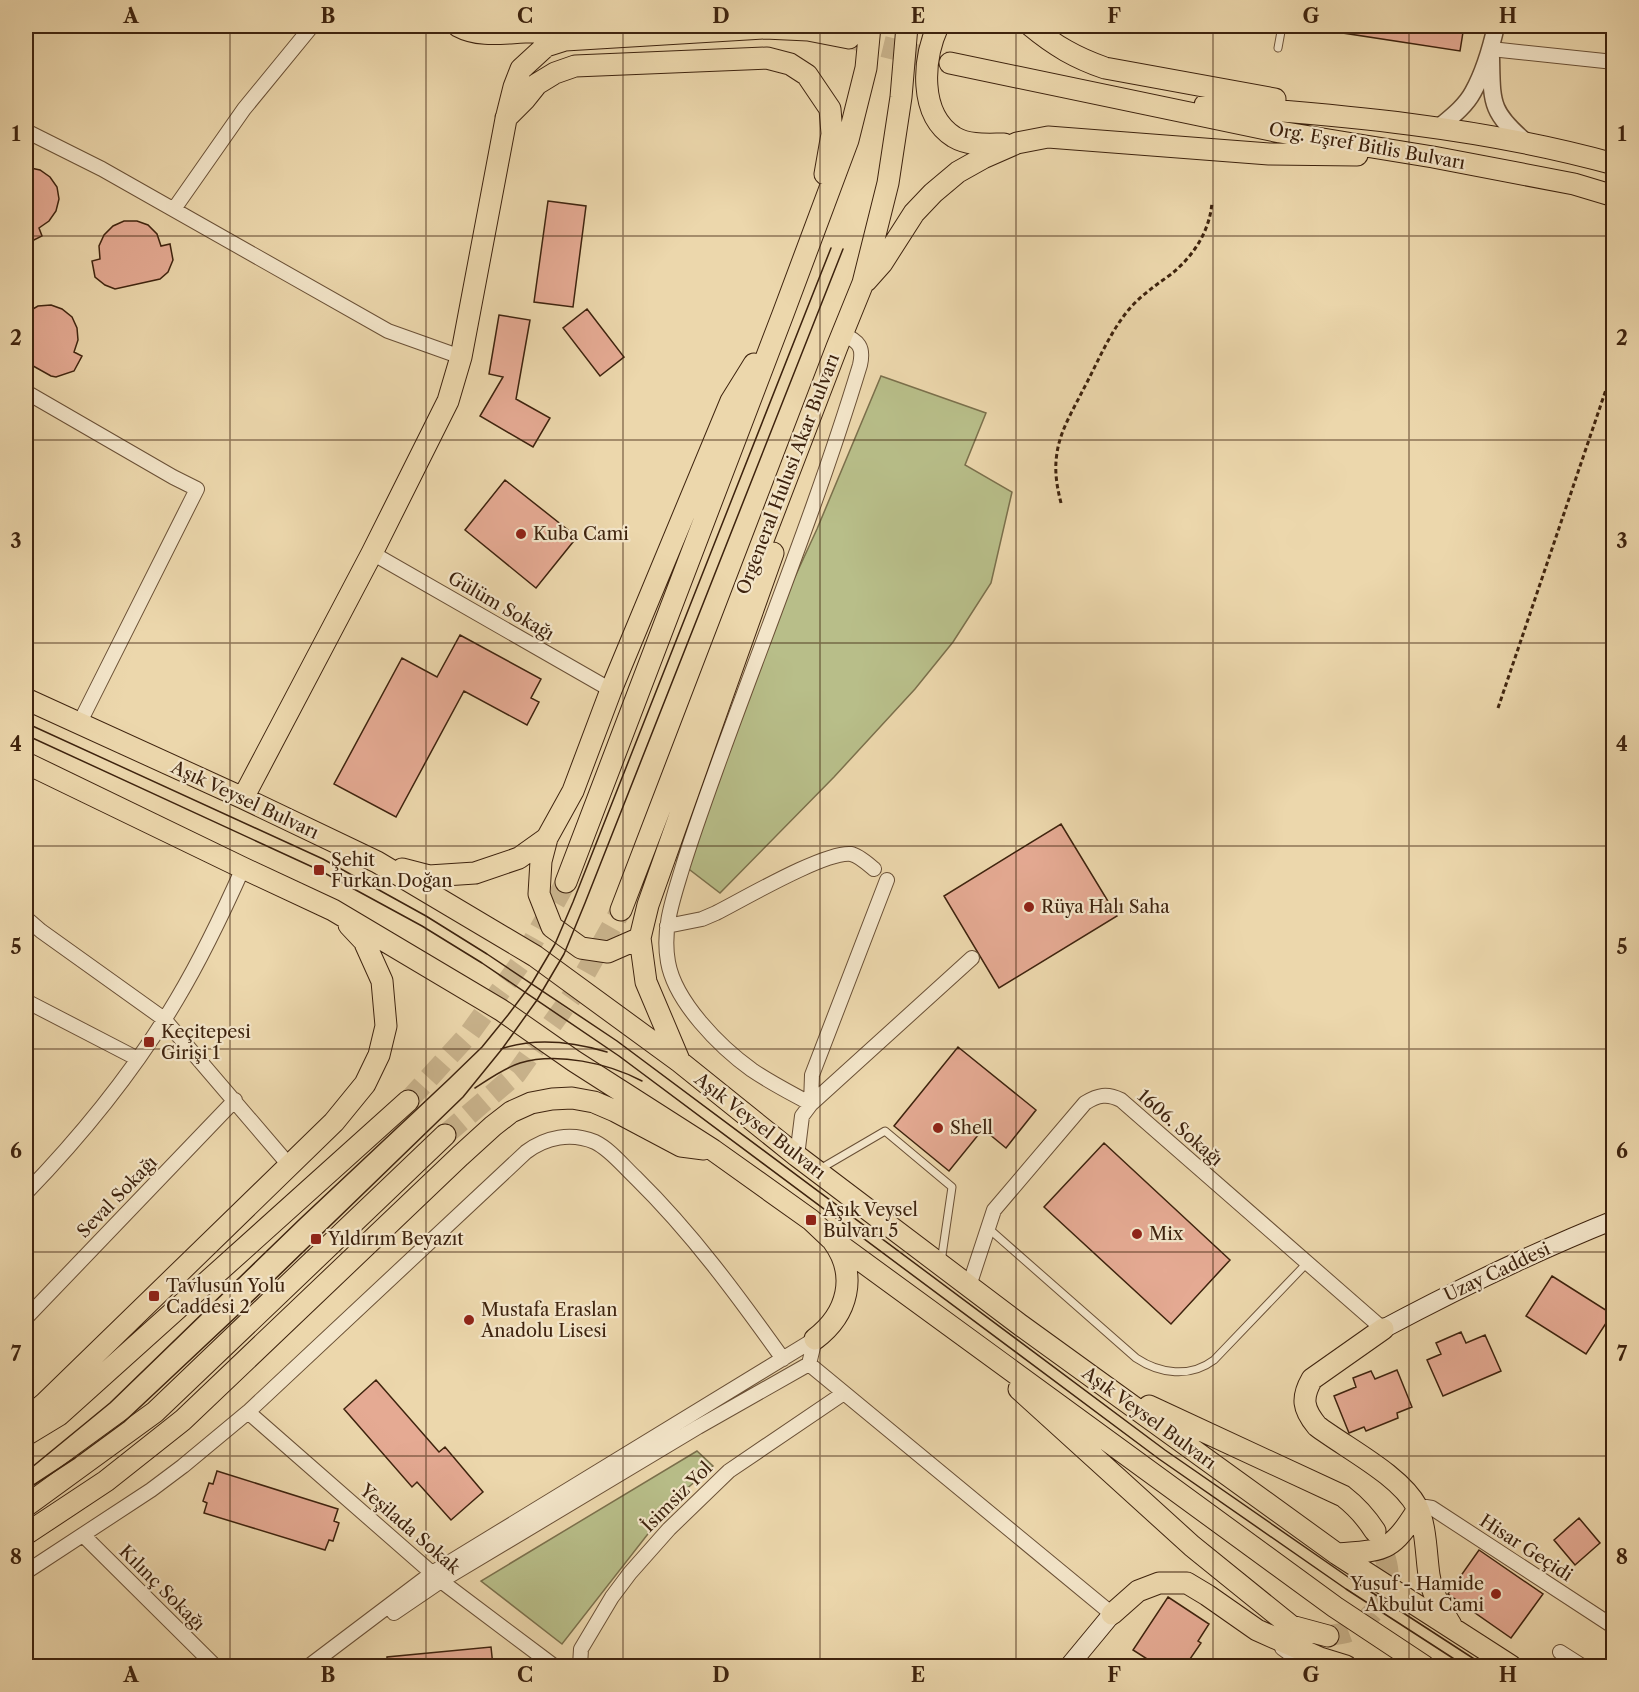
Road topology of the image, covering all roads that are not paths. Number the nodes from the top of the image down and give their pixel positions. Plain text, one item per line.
1 (312, 26) edge
2 (458, 26) edge
3 (870, 26) edge
4 (907, 26) edge
5 (938, 26) edge
6 (1031, 26) edge
7 (1282, 26) edge
8 (1496, 26) edge
9 (849, 38) tunnel mouth
10 (565, 40) junction
11 (1278, 48) dead end
12 (1491, 49) junction
13 (1614, 62) edge
14 (950, 63) tunnel mouth
15 (1119, 99) junction
16 (1315, 113) junction
17 (506, 119) junction
18 (1437, 129) junction
19 (26, 130) edge
20 (1017, 143) junction
21 (1527, 143) junction
22 (1433, 157) junction
23 (1614, 164) edge
24 (1614, 196) edge
25 (174, 209) junction
26 (815, 227) junction
27 (863, 283) junction
28 (783, 314) junction
29 (840, 340) junction
30 (461, 357) junction
31 (26, 392) edge
32 (372, 553) junction
33 (611, 690) junction
34 (26, 699) edge
35 (79, 724) junction
36 (26, 763) edge
37 (243, 798) junction
38 (547, 838) junction
39 (376, 862) junction
40 (243, 868) junction
41 (874, 869) dead end
42 (887, 880) dead end
43 (566, 882) tunnel mouth
44 (333, 910) junction
45 (621, 910) tunnel mouth
46 (26, 918) edge
47 (667, 926) junction
48 (640, 938) junction
49 (972, 958) dead end
50 (26, 1001) edge
51 (164, 1019) junction
52 (138, 1059) junction
53 (680, 1062) junction
54 (235, 1100) junction
55 (408, 1101) tunnel mouth
56 (811, 1104) junction
57 (445, 1135) tunnel mouth
58 (713, 1150) junction
59 (797, 1156) junction
60 (289, 1165) junction
61 (817, 1171) junction
62 (26, 1193) edge
63 (1614, 1220) edge
64 (988, 1228) junction
65 (830, 1238) junction
66 (1306, 1263) junction
67 (941, 1264) junction
68 (969, 1286) junction
69 (938, 1316) junction
70 (26, 1318) edge
71 (1383, 1329) junction
72 (815, 1339) junction
73 (783, 1359) junction
74 (809, 1364) junction
75 (1105, 1386) junction
76 (844, 1393) junction
77 (249, 1412) junction
78 (26, 1419) edge
79 (26, 1435) edge
80 (26, 1506) edge
81 (1418, 1509) junction
82 (1375, 1531) tunnel mouth
83 (26, 1534) edge
84 (84, 1536) junction
85 (1337, 1554) junction
86 (26, 1572) edge
87 (437, 1577) junction
88 (1112, 1614) junction
89 (1614, 1626) edge
90 (1257, 1630) junction
91 (1329, 1636) tunnel mouth
92 (1463, 1636) junction
93 (1560, 1652) dead end
94 (215, 1666) edge
95 (309, 1666) edge
96 (315, 1666) edge
97 (554, 1666) edge
98 (580, 1666) edge
99 (1069, 1666) edge
100 (1307, 1666) edge
101 (1346, 1666) edge
102 (1424, 1666) edge
103 (1511, 1666) edge
104 (1582, 1666) edge

1 - 25 street
2 - 10 main road
3 - 26 main road
4 - 27 main road, Orgeneral Hulusi Akar Bulvarı
5 - 20 main road
6 - 16 main road
7 - 11 lane
8 - 12 street
9 - 10 main road
10 - 17 main road
12 - 13 street
12 - 18 street
12 - 21 street
14 - 15 main road, Org. Eşref Bitlis Bulvarı
15 - 16 main road, Org. Eşref Bitlis Bulvarı
15 - 22 main road, Org. Eşref Bitlis Bulvarı
16 - 18 main road, Org. Eşref Bitlis Bulvarı
17 - 26 main road
17 - 30 main road
18 - 21 main road, Org. Eşref Bitlis Bulvarı
19 - 25 street
20 - 22 main road
20 - 27 main road
21 - 23 main road, Org. Eşref Bitlis Bulvarı
22 - 24 main road, Org. Eşref Bitlis Bulvarı
25 - 30 street
26 - 28 main road
27 - 29 main road, Orgeneral Hulusi Akar Bulvarı
28 - 33 main road
28 - 43 main road
29 - 45 main road, Orgeneral Hulusi Akar Bulvarı
29 - 47 street
29 - 48 main road
30 - 32 main road
31 - 35 street
32 - 33 street, Gülüm Sokağı
32 - 37 main road
33 - 38 main road
34 - 35 main road, Aşık Veysel Bulvarı
35 - 37 main road, Aşık Veysel Bulvarı
36 - 40 main road
37 - 39 main road, Aşık Veysel Bulvarı
38 - 39 main road
38 - 48 main road
39 - 53 main road, Aşık Veysel Bulvarı
40 - 44 main road
40 - 51 street
41 - 47 street
42 - 56 street
44 - 58 main road
44 - 60 main road
46 - 51 street
47 - 56 street
48 - 53 main road
49 - 56 street
50 - 52 street
51 - 52 street
51 - 54 street
52 - 62 street
53 - 59 main road, Aşık Veysel Bulvarı
54 - 60 street
54 - 70 street, Seval Sokağı
55 - 79 main road
56 - 59 street
57 - 80 main road
58 - 65 main road
58 - 83 main road
59 - 61 main road, Aşık Veysel Bulvarı
60 - 78 main road
61 - 67 main road, Aşık Veysel Bulvarı
61 - 67 lane
63 - 71 main road, Uzay Caddesi
64 - 66 lane
64 - 66 street, 1606. Sokağı
64 - 68 street, 1606. Sokağı
65 - 69 main road
65 - 72 main road
66 - 71 street, 1606. Sokağı
67 - 68 main road, Aşık Veysel Bulvarı
68 - 75 main road, Aşık Veysel Bulvarı
69 - 91 main road
69 - 102 main road
71 - 81 main road
72 - 73 street
72 - 74 street
73 - 77 street
73 - 87 street
74 - 76 street
74 - 87 street
75 - 82 main road
75 - 85 main road, Aşık Veysel Bulvarı
76 - 88 street
76 - 98 street, İsimsiz Yol
77 - 84 street
77 - 87 street, Yeşilada Sokak
81 - 85 main road
81 - 89 street, Hisar Geçidi
81 - 92 main road
84 - 86 street
84 - 94 street, Kılınç Sokağı
85 - 92 main road, Aşık Veysel Bulvarı
87 - 95 street
87 - 96 street
87 - 97 street, Yeşilada Sokak
88 - 90 main road
88 - 99 main road
90 - 100 street
90 - 101 main road
92 - 103 main road, Aşık Veysel Bulvarı
93 - 104 street

